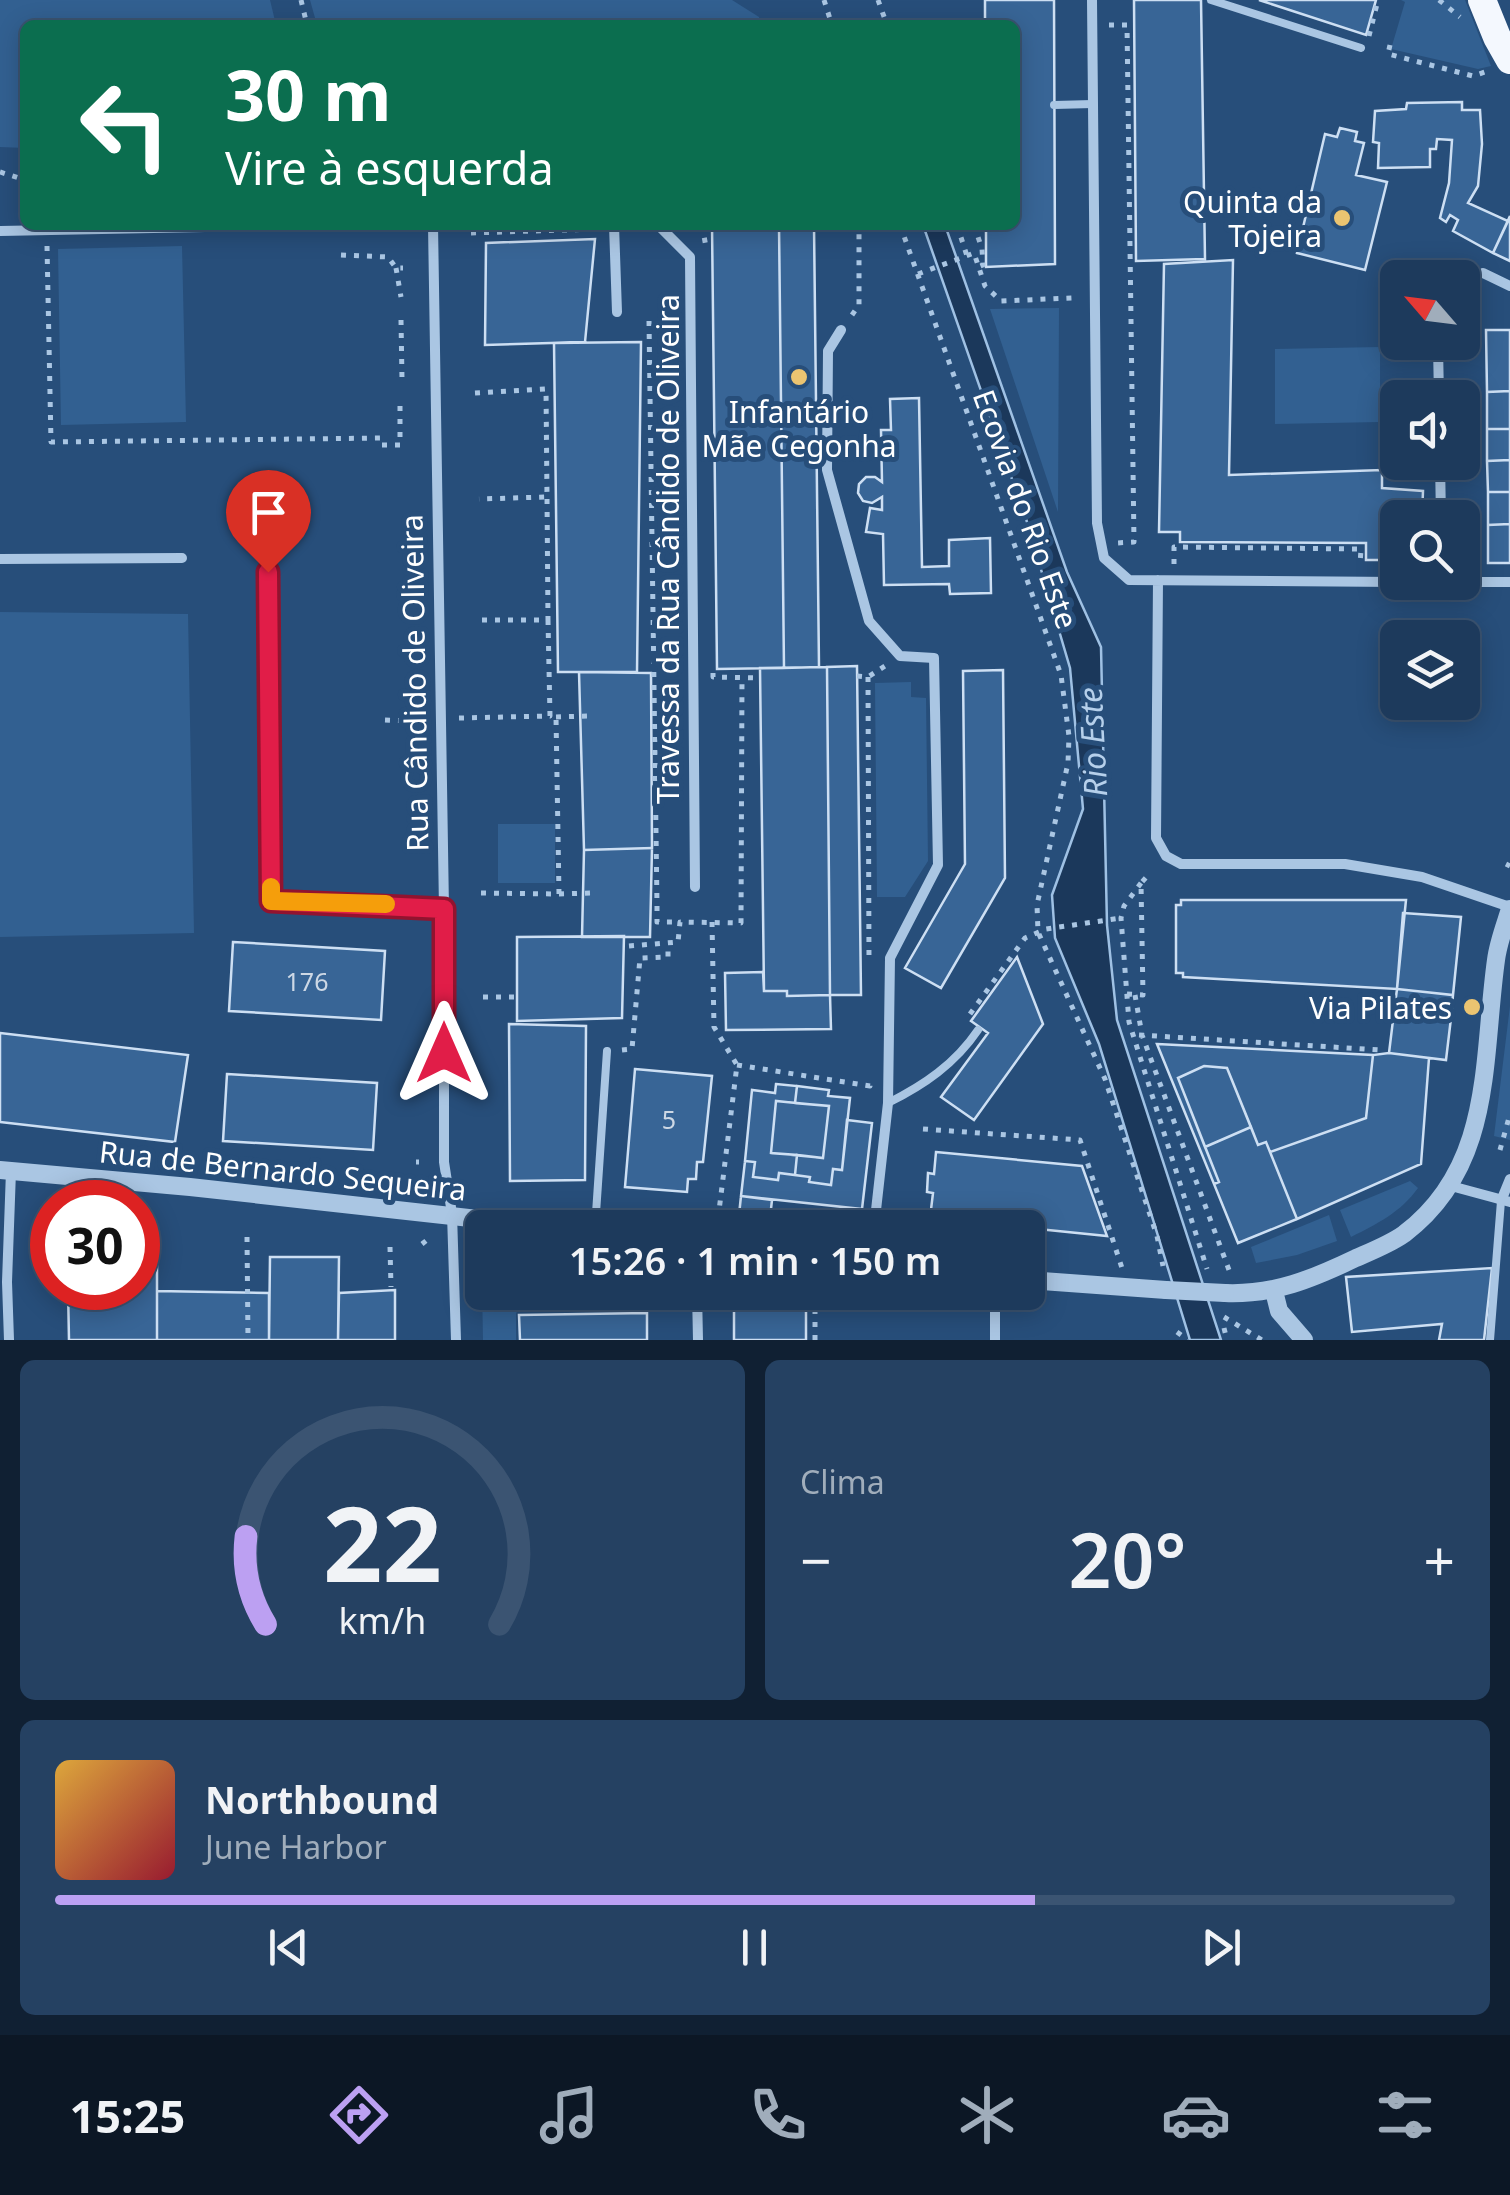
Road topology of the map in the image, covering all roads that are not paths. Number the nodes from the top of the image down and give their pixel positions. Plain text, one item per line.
1 (1092, 0) edge
2 (1211, 0) edge
3 (1482, 0) edge
4 (1360, 48) dead end
5 (1499, 66) edge
6 (1093, 104) junction
7 (1054, 105) dead end
8 (47, 230) edge
9 (433, 230) edge
10 (614, 230) edge
11 (666, 230) edge
12 (0, 231) edge
13 (1483, 273) dead end
14 (1510, 286) edge
15 (616, 312) dead end
16 (841, 330) road end
17 (182, 558) dead end
18 (0, 559) edge
19 (268, 572) dead end
20 (1158, 580) junction
21 (1380, 582) edge
22 (1480, 582) edge
23 (1510, 582) edge
24 (695, 887) dead end
25 (1510, 908) edge
26 (444, 909) junction
27 (978, 1030) dead end
28 (607, 1051) road end
29 (888, 1103) junction
30 (5, 1171) edge
31 (1510, 1179) edge
32 (1451, 1186) junction
33 (1506, 1202) edge
34 (596, 1210) edge
35 (876, 1210) edge
36 (452, 1214) junction
37 (465, 1216) edge
38 (1045, 1280) edge
39 (3, 1282) edge
40 (1274, 1291) junction
41 (697, 1310) edge
42 (994, 1310) edge
43 (9, 1340) edge
44 (456, 1340) edge
45 (698, 1340) edge
46 (995, 1340) edge
47 (1304, 1340) edge
48 (1490, 1340) edge

1 - 6 street
2 - 4 lane
3 - 5 highway
6 - 7 lane
6 - 20 street
8 - 12 street
9 - 26 street, Rua Cândido de Oliveira
10 - 15 street
11 - 24 street, Travessa da Rua Cândido de Oliveira
13 - 14 street
16 - 29 street
17 - 18 street
19 - 26 lane
20 - 21 street
20 - 25 street
22 - 23 street
25 - 32 street
26 - 36 street, Rua Cândido de Oliveira
27 - 29 lane
28 - 34 lane
29 - 35 street
30 - 36 street, Rua de Bernardo Sequeira
30 - 39 street
31 - 33 street
32 - 33 street
32 - 40 street
33 - 48 lane
36 - 37 street, Rua de Bernardo Sequeira
36 - 44 street, Rua Cândido de Oliveira
38 - 40 street, bridge
39 - 43 street
40 - 47 street
41 - 45 street
42 - 46 street

